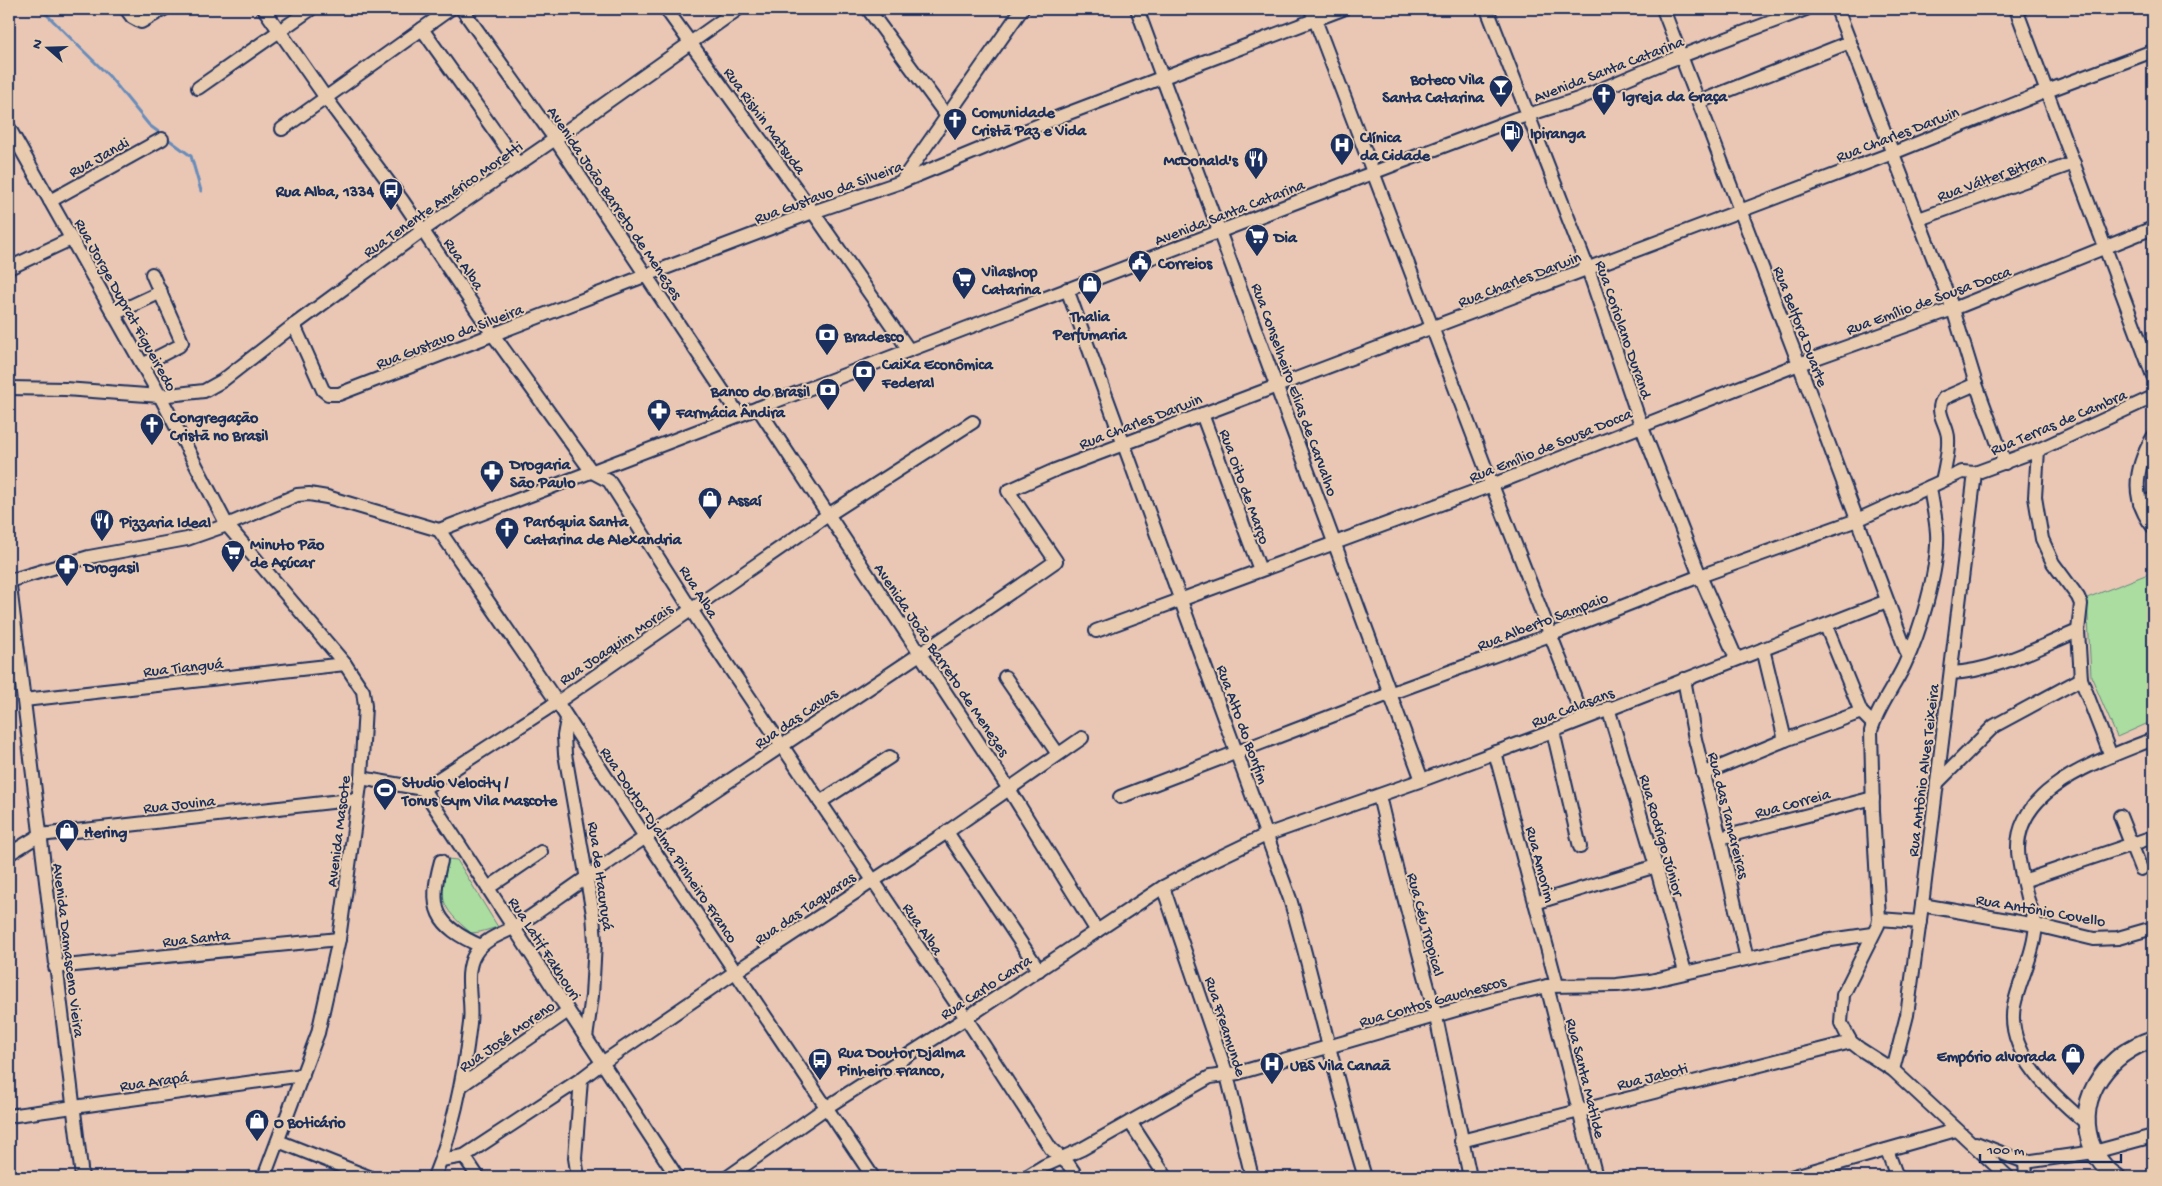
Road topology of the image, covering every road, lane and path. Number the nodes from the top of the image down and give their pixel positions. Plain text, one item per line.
1 (164, 9) edge
2 (264, 9) edge
3 (311, 9) edge
4 (450, 9) edge
5 (462, 9) edge
6 (666, 9) edge
7 (738, 9) edge
8 (868, 9) edge
9 (1022, 9) edge
10 (1137, 9) edge
11 (1343, 9) edge
12 (1487, 9) edge
13 (1663, 9) edge
14 (1806, 9) edge
15 (1837, 9) edge
16 (2016, 9) edge
17 (129, 13) edge
18 (1313, 14) edge
19 (422, 29) junction
20 (279, 30) junction
21 (1850, 42) junction
22 (690, 44) junction
23 (2153, 51) edge
24 (1682, 57) junction
25 (1164, 77) junction
26 (198, 88) dead end
27 (2047, 91) junction
28 (326, 98) junction
29 (1698, 102) junction
30 (946, 115) junction
31 (1528, 115) junction
32 (9, 128) edge
33 (282, 129) dead end
34 (162, 139) dead end
35 (555, 139) junction
36 (1893, 153) junction
37 (2074, 163) junction
38 (518, 164) junction
39 (1374, 173) junction
40 (901, 182) junction
41 (50, 201) junction
42 (1739, 210) junction
43 (814, 212) junction
44 (1919, 219) junction
45 (2153, 228) edge
46 (422, 230) junction
47 (1221, 232) junction
48 (72, 239) junction
49 (2106, 248) junction
50 (9, 268) edge
51 (1588, 269) junction
52 (152, 274) dead end
53 (647, 275) junction
54 (1068, 289) junction
55 (161, 292) junction
56 (1953, 309) junction
57 (114, 314) junction
58 (294, 325) junction
59 (1433, 328) junction
60 (494, 336) junction
61 (909, 350) junction
62 (1799, 364) junction
63 (142, 365) junction
64 (2153, 376) edge
65 (1976, 384) junction
66 (1275, 386) junction
67 (9, 388) edge
68 (160, 396) junction
69 (2153, 396) edge
70 (758, 408) junction
71 (1202, 414) junction
72 (739, 415) junction
73 (973, 422) dead end
74 (1641, 425) junction
75 (2153, 437) edge
76 (1123, 445) junction
77 (2038, 450) junction
78 (2005, 463) junction
79 (592, 472) junction
80 (1975, 473) junction
81 (1942, 481) junction
82 (1492, 485) junction
83 (1930, 487) junction
84 (1008, 491) joint
85 (2153, 499) edge
86 (2140, 504) junction
87 (828, 515) junction
88 (1857, 520) junction
89 (227, 525) junction
90 (2153, 527) edge
91 (439, 530) junction
92 (1336, 544) junction
93 (1260, 570) junction
94 (1700, 576) junction
95 (9, 580) edge
96 (1181, 599) junction
97 (1886, 601) junction
98 (693, 610) junction
99 (1826, 626) junction
100 (1096, 630) dead end
101 (2078, 631) junction
102 (1550, 635) junction
103 (1763, 649) junction
104 (920, 655) junction
105 (1908, 656) junction
106 (1736, 658) junction
107 (345, 664) junction
108 (1951, 673) junction
109 (1005, 677) dead end
110 (1684, 679) junction
111 (2081, 679) junction
112 (1389, 694) junction
113 (24, 700) junction
114 (557, 702) junction
115 (1608, 708) junction
116 (1861, 712) junction
117 (1583, 718) junction
118 (567, 719) junction
119 (1873, 724) junction
120 (1553, 731) junction
121 (1082, 738) dead end
122 (2153, 739) edge
123 (1785, 740) junction
124 (783, 745) junction
125 (1237, 752) junction
126 (1495, 752) junction
127 (1058, 754) junction
128 (2111, 756) junction
129 (890, 757) dead end
130 (1703, 774) junction
131 (360, 778) junction
132 (1422, 780) junction
133 (1937, 782) junction
134 (423, 789) junction
135 (1009, 789) junction
136 (1379, 796) junction
137 (1120, 797) dead end
138 (1873, 798) junction
139 (358, 799) junction
140 (820, 802) junction
141 (2120, 816) dead end
142 (947, 832) junction
143 (40, 835) junction
144 (1266, 835) junction
145 (644, 836) junction
146 (2153, 837) edge
147 (1720, 838) junction
148 (2132, 845) junction
149 (1580, 848) dead end
150 (541, 852) dead end
151 (9, 854) edge
152 (441, 860) dead end
153 (1656, 866) junction
154 (2141, 869) dead end
155 (587, 877) junction
156 (872, 881) junction
157 (2023, 881) junction
158 (1163, 887) junction
159 (488, 888) junction
160 (1535, 903) junction
161 (1922, 905) junction
162 (1879, 919) junction
163 (1920, 922) junction
164 (2036, 925) junction
165 (513, 927) junction
166 (2153, 928) edge
167 (1097, 931) junction
168 (1872, 934) junction
169 (339, 939) junction
170 (481, 946) junction
171 (1747, 959) junction
172 (55, 967) junction
173 (1039, 970) junction
174 (735, 972) junction
175 (1685, 972) junction
176 (1552, 986) junction
177 (568, 1011) junction
178 (1436, 1017) junction
179 (966, 1018) junction
180 (586, 1038) junction
181 (2153, 1039) edge
182 (1851, 1042) junction
183 (1330, 1045) junction
184 (602, 1063) junction
185 (1893, 1070) junction
186 (303, 1075) junction
187 (1227, 1075) junction
188 (581, 1079) junction
189 (462, 1085) junction
190 (73, 1107) junction
191 (827, 1107) junction
192 (1578, 1110) junction
193 (9, 1116) edge
194 (1130, 1122) junction
195 (2086, 1123) junction
196 (1956, 1130) junction
197 (2153, 1136) edge
198 (278, 1141) junction
199 (1461, 1141) junction
200 (1971, 1141) junction
201 (1887, 1150) junction
202 (2094, 1152) junction
203 (464, 1156) junction
204 (1061, 1158) junction
205 (441, 1160) junction
206 (2025, 1162) junction
207 (82, 1177) edge
208 (264, 1177) edge
209 (369, 1177) edge
210 (434, 1177) edge
211 (478, 1177) edge
212 (578, 1177) edge
213 (677, 1177) edge
214 (728, 1177) edge
215 (873, 1177) edge
216 (1026, 1177) edge
217 (1077, 1177) edge
218 (1166, 1177) edge
219 (1252, 1177) edge
220 (1364, 1177) edge
221 (1470, 1177) edge
222 (1596, 1177) edge
223 (1791, 1177) edge
224 (1896, 1177) edge
225 (2008, 1177) edge
226 (2026, 1177) edge
227 (2117, 1177) edge

1 - 17 street
2 - 20 street, Rua Alba
3 - 20 street
4 - 19 street
5 - 35 street, Avenida João Barreto de Menezes
6 - 22 street, Rua Rishin Matsuda
7 - 22 street, Rua Tenente Américo Moretti
8 - 30 street
9 - 30 street
10 - 25 street, Rua Conselheiro Elias de Carvalho
11 - 18 street, Rua Gustavo da Silveira
12 - 31 street, Rua Coriolano Durand
13 - 24 street, Rua Belford Duarte
14 - 24 street, Avenida Santa Catarina
15 - 21 street
16 - 27 street
18 - 25 street, Rua Gustavo da Silveira
18 - 39 street
19 - 28 street
19 - 38 street
20 - 26 street
20 - 28 street, Rua Alba
21 - 29 street
21 - 36 street
22 - 35 street, Rua Tenente Américo Moretti
22 - 43 street, Rua Rishin Matsuda
23 - 27 street, Rua Charles Darwin
24 - 29 street, Rua Belford Duarte
24 - 31 street, Avenida Santa Catarina
25 - 40 street, Rua Gustavo da Silveira
25 - 47 street, Rua Conselheiro Elias de Carvalho
27 - 36 street, Rua Charles Darwin
27 - 37 street
28 - 33 street
28 - 46 street, Rua Alba
29 - 42 street, Rua Belford Duarte
30 - 40 street
31 - 39 street, Avenida Santa Catarina
31 - 51 street, Rua Coriolano Durand
32 - 41 street, Rua Jorge Duprat Figueiredo
34 - 41 street, Rua Jandi
35 - 38 street, Rua Tenente Américo Moretti
35 - 53 street, Avenida João Barreto de Menezes
36 - 42 street, Rua Charles Darwin
36 - 44 street
37 - 44 street, Rua Válter Bitran
37 - 49 street
38 - 46 street, Rua Tenente Américo Moretti
39 - 47 street, Avenida Santa Catarina
39 - 59 street
40 - 43 street, Rua Gustavo da Silveira
41 - 48 street, Rua Jorge Duprat Figueiredo
42 - 51 street, Rua Charles Darwin
42 - 62 street, Rua Belford Duarte
43 - 53 street, Rua Gustavo da Silveira
43 - 61 street, Rua Rishin Matsuda
44 - 56 street
45 - 49 street, Rua Emílio de Sousa Docca
46 - 58 street, Rua Tenente Américo Moretti
46 - 60 street, Rua Alba
47 - 54 street, Avenida Santa Catarina
47 - 66 street, Rua Conselheiro Elias de Carvalho
48 - 50 street
48 - 57 street, Rua Jorge Duprat Figueiredo
49 - 56 street, Rua Emílio de Sousa Docca
49 - 64 street
51 - 59 street, Rua Charles Darwin
51 - 74 street, Rua Coriolano Durand
52 - 55 street
53 - 60 street, Rua Gustavo da Silveira
53 - 72 street, Avenida João Barreto de Menezes
54 - 61 street, Avenida Santa Catarina
54 - 76 street, Rua Alto do Bonfim
55 - 57 street
55 - 63 street
56 - 62 street, Rua Emílio de Sousa Docca
56 - 65 street
57 - 63 street, Rua Jorge Duprat Figueiredo
58 - 60 street, Rua Gustavo da Silveira
58 - 68 street, Rua Tenente Américo Moretti
59 - 66 street, Rua Charles Darwin
59 - 82 street
60 - 79 street, Rua Alba
61 - 70 street, Avenida Santa Catarina
62 - 74 street, Rua Emílio de Sousa Docca
62 - 88 street, Rua Belford Duarte
63 - 68 street, Rua Jorge Duprat Figueiredo
65 - 78 street
65 - 81 street
66 - 71 street, Rua Charles Darwin
66 - 92 street, Rua Conselheiro Elias de Carvalho
67 - 68 street, Rua Tenente Américo Moretti
68 - 89 street, Rua Jorge Duprat Figueiredo
69 - 77 street, Rua Terras de Cambra
70 - 72 street, Avenida Santa Catarina
70 - 87 street, Avenida João Barreto de Menezes
71 - 76 street, Rua Charles Darwin
71 - 93 street, Rua Oito de Março
72 - 79 street, Avenida Santa Catarina
73 - 87 street, Rua Joaquim Morais
74 - 82 street, Rua Emílio de Sousa Docca
74 - 94 street, Rua Coriolano Durand
75 - 86 street
76 - 84 street, Rua Charles Darwin
76 - 96 street, Rua Alto do Bonfim
77 - 78 street, Rua Terras de Cambra
77 - 101 street
78 - 80 street, Rua Terras de Cambra
79 - 91 street, Avenida Santa Catarina
79 - 98 street, Rua Alba
80 - 81 street, Rua Alberto Sampaio
80 - 108 street, Rua Antônio Alves Teixeira
81 - 83 street, Rua Alberto Sampaio
82 - 92 street, Rua Emílio de Sousa Docca
82 - 102 street
83 - 88 street, Rua Alberto Sampaio
83 - 105 street
84 - 104 street, Rua das Cavas
85 - 86 street
86 - 90 street
87 - 98 street, Rua Joaquim Morais
87 - 104 street, Avenida João Barreto de Menezes
88 - 94 street, Rua Alberto Sampaio
88 - 97 street, Rua Belford Duarte
89 - 91 street
89 - 95 street
89 - 107 street, Avenida Mascote
91 - 114 street, Rua Doutor Djalma Pinheiro Franco
92 - 93 street, Rua Emílio de Sousa Docca
92 - 112 street, Rua Conselheiro Elias de Carvalho
93 - 96 street, Rua Emílio de Sousa Docca
94 - 102 street, Rua Alberto Sampaio
94 - 106 street, Rua Coriolano Durand
95 - 113 street, Avenida Damasceno Vieira
96 - 100 street, Rua Emílio de Sousa Docca
96 - 125 street, Rua Alto do Bonfim
97 - 99 street, Rua Calasans
97 - 105 street, Rua Belford Duarte
98 - 114 street, Rua Joaquim Morais
98 - 124 street, Rua Alba
99 - 103 street, Rua Calasans
99 - 116 street
101 - 108 street
101 - 111 street
102 - 112 street, Rua Alberto Sampaio
102 - 117 street
103 - 106 street, Rua Calasans
103 - 123 street
104 - 124 street, Rua das Cavas
104 - 135 street, Avenida João Barreto de Menezes
105 - 119 street
106 - 110 street, Rua Calasans
107 - 113 street, Rua Tianguá
107 - 131 street, Avenida Mascote
108 - 133 street, Rua Antônio Alves Teixeira
109 - 127 street
110 - 115 street, Rua Calasans
110 - 130 street, Rua das Tamareiras
111 - 128 street
111 - 133 street
112 - 125 street, Rua Alberto Sampaio
112 - 132 street, Rua Conselheiro Elias de Carvalho
113 - 143 street, Avenida Damasceno Vieira
114 - 118 street, Rua Doutor Djalma Pinheiro Franco
114 - 134 street, Rua Joaquim Morais
115 - 117 street, Rua Calasans
115 - 153 street, Rua Rodrigo Júnior
116 - 119 street
116 - 123 street
117 - 120 street, Rua Calasans
118 - 145 street, Rua Doutor Djalma Pinheiro Franco
118 - 155 street, Rua de Itacuruçá
119 - 138 street
120 - 126 street, Rua Calasans
120 - 149 street
121 - 127 street, Rua das Taquaras
122 - 128 street
123 - 130 street
124 - 140 street, Rua Alba
124 - 145 street, Rua das Cavas
125 - 137 street, Rua Alberto Sampaio
125 - 144 street, Rua Alto do Bonfim
126 - 132 street, Rua Calasans
126 - 160 street, Rua Amorim
127 - 135 street, Rua das Taquaras
128 - 157 street
129 - 140 street
130 - 147 street, Rua das Tamareiras
131 - 134 street
131 - 139 street, Avenida Mascote
132 - 136 street, Rua Calasans
133 - 161 street, Rua Antônio Alves Teixeira
134 - 159 street, Rua Latif Fakhouri
135 - 142 street, Rua das Taquaras
135 - 167 street, Avenida João Barreto de Menezes
136 - 144 street, Rua Calasans
136 - 178 street, Rua Céu Tropical
138 - 147 street, Rua Correia
138 - 162 street
139 - 143 street, Rua Jovina
139 - 169 street, Avenida Mascote
140 - 156 street, Rua Alba
141 - 148 street
142 - 156 street, Rua das Taquaras
142 - 173 street
143 - 151 street, Rua Jovina
143 - 172 street, Avenida Damasceno Vieira
144 - 158 street, Rua Carlo Carra
144 - 183 street, Rua Alto do Bonfim
145 - 155 street, Rua das Cavas
145 - 174 street, Rua Doutor Djalma Pinheiro Franco
146 - 148 street
147 - 171 street, Rua das Tamareiras
148 - 154 street
148 - 157 street
150 - 159 street
152 - 170 street
153 - 160 street
153 - 175 street, Rua Rodrigo Júnior
155 - 165 street, Rua das Cavas
155 - 180 street, Rua de Itacuruçá
156 - 174 street, Rua das Taquaras
156 - 179 street, Rua Alba
157 - 164 street
158 - 167 street, Rua Carlo Carra
158 - 187 street, Rua Freamunde
159 - 165 street, Rua Latif Fakhouri
160 - 176 street, Rua Amorim
161 - 163 street, Rua Antônio Alves Teixeira
161 - 164 street, Rua Antônio Covello
162 - 163 street
162 - 168 street
163 - 185 street, Rua Antônio Alves Teixeira
164 - 166 street, Rua Antônio Covello
164 - 195 street
165 - 170 street, Rua das Cavas
165 - 177 street, Rua Latif Fakhouri
167 - 173 street, Rua Carlo Carra
168 - 171 street, Rua Contos Gauchescos
168 - 182 street
169 - 172 street, Rua Santa
169 - 186 street, Avenida Mascote
170 - 189 street
171 - 175 street, Rua Contos Gauchescos
172 - 190 street, Avenida Damasceno Vieira
173 - 179 street, Rua Carlo Carra
174 - 184 street, Rua das Taquaras
174 - 191 street, Rua Doutor Djalma Pinheiro Franco
175 - 176 street, Rua Contos Gauchescos
176 - 178 street, Rua Contos Gauchescos
176 - 192 street, Rua Santa Matilde
177 - 180 street, Rua Latif Fakhouri
177 - 189 street, Rua José Moreno
178 - 183 street, Rua Contos Gauchescos
178 - 199 street, Rua Céu Tropical
179 - 191 street, Rua Carlo Carra
179 - 204 street, Rua Alba
180 - 184 street, Rua Latif Fakhouri
181 - 195 main road
182 - 185 street
182 - 192 street, Rua Jaboti
183 - 187 street, Rua Contos Gauchescos
183 - 220 street, Rua Alto do Bonfim
184 - 188 street, Rua das Taquaras
184 - 213 street, Rua Latif Fakhouri
185 - 196 street
186 - 190 street, Rua Arapá
186 - 198 street, Avenida Mascote
187 - 194 street, Rua Contos Gauchescos
187 - 219 street, Rua Freamunde
188 - 203 street, Rua das Taquaras
188 - 212 street
189 - 205 street
190 - 193 street, Rua Arapá
190 - 207 street, Avenida Damasceno Vieira
191 - 214 street, Rua Carlo Carra
191 - 215 street, Rua Doutor Djalma Pinheiro Franco
192 - 199 street, Rua Jaboti
192 - 222 street, Rua Santa Matilde
194 - 204 street, Rua Contos Gauchescos
194 - 218 street
195 - 202 main road
196 - 200 street
196 - 201 street
197 - 202 street
198 - 208 street, Avenida Mascote
198 - 209 street
199 - 221 street, Rua Céu Tropical
200 - 206 street
200 - 225 street
201 - 223 street
201 - 224 street
202 - 206 street
202 - 227 main road
203 - 205 street, Rua das Taquaras
203 - 211 street
204 - 216 street, Rua Contos Gauchescos
204 - 217 street, Rua Alba
205 - 210 street
206 - 226 street

